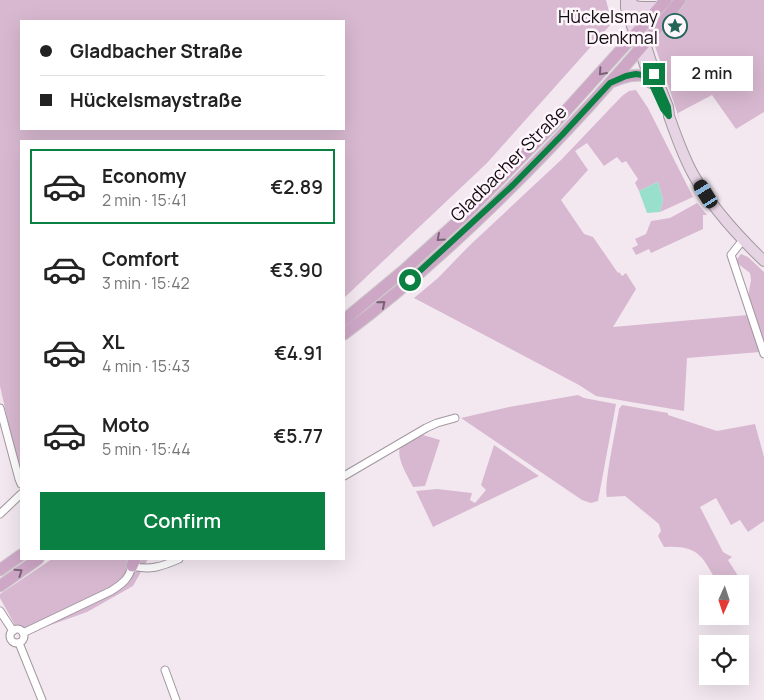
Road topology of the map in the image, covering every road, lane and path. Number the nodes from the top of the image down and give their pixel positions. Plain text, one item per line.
1 (680, 0) edge
2 (630, 2) edge
3 (663, 3) edge
4 (638, 31) junction
5 (642, 46) junction
6 (648, 76) junction
7 (610, 83) junction
8 (669, 116) junction
9 (742, 240) junction
10 (764, 261) edge
11 (345, 319) edge
12 (345, 333) edge
13 (764, 354) edge
14 (0, 408) edge
15 (455, 418) dead end
16 (345, 475) edge
17 (20, 481) edge
18 (20, 495) edge
19 (0, 514) edge
20 (20, 556) edge
21 (37, 560) edge
22 (176, 560) edge
23 (133, 561) edge
24 (0, 570) edge
25 (0, 586) edge
26 (0, 611) edge
27 (13, 631) junction
28 (23, 633) junction
29 (19, 642) junction
30 (165, 670) dead end
31 (42, 700) edge
32 (176, 700) edge

1 - 5 main road, Gladbacher Straße
2 - 3 main road
2 - 4 main road
3 - 4 main road, Gladbacher Straße
4 - 5 main road
4 -> 11 main road, Gladbacher Straße
5 - 6 main road
5 - 7 main road, Gladbacher Straße
5 - 8 main road
6 - 7 main road
6 - 8 main road
12 -> 7 main road, Gladbacher Straße
8 - 9 main road
9 - 10 main road
9 - 13 street
14 - 17 street
15 - 16 street
18 - 19 street
20 - 24 main road
25 -> 21 main road
22 - 23 street
23 - 28 street
26 - 27 street
27 - 28 street
27 - 29 street
28 - 29 street
29 - 31 street
30 - 32 street

